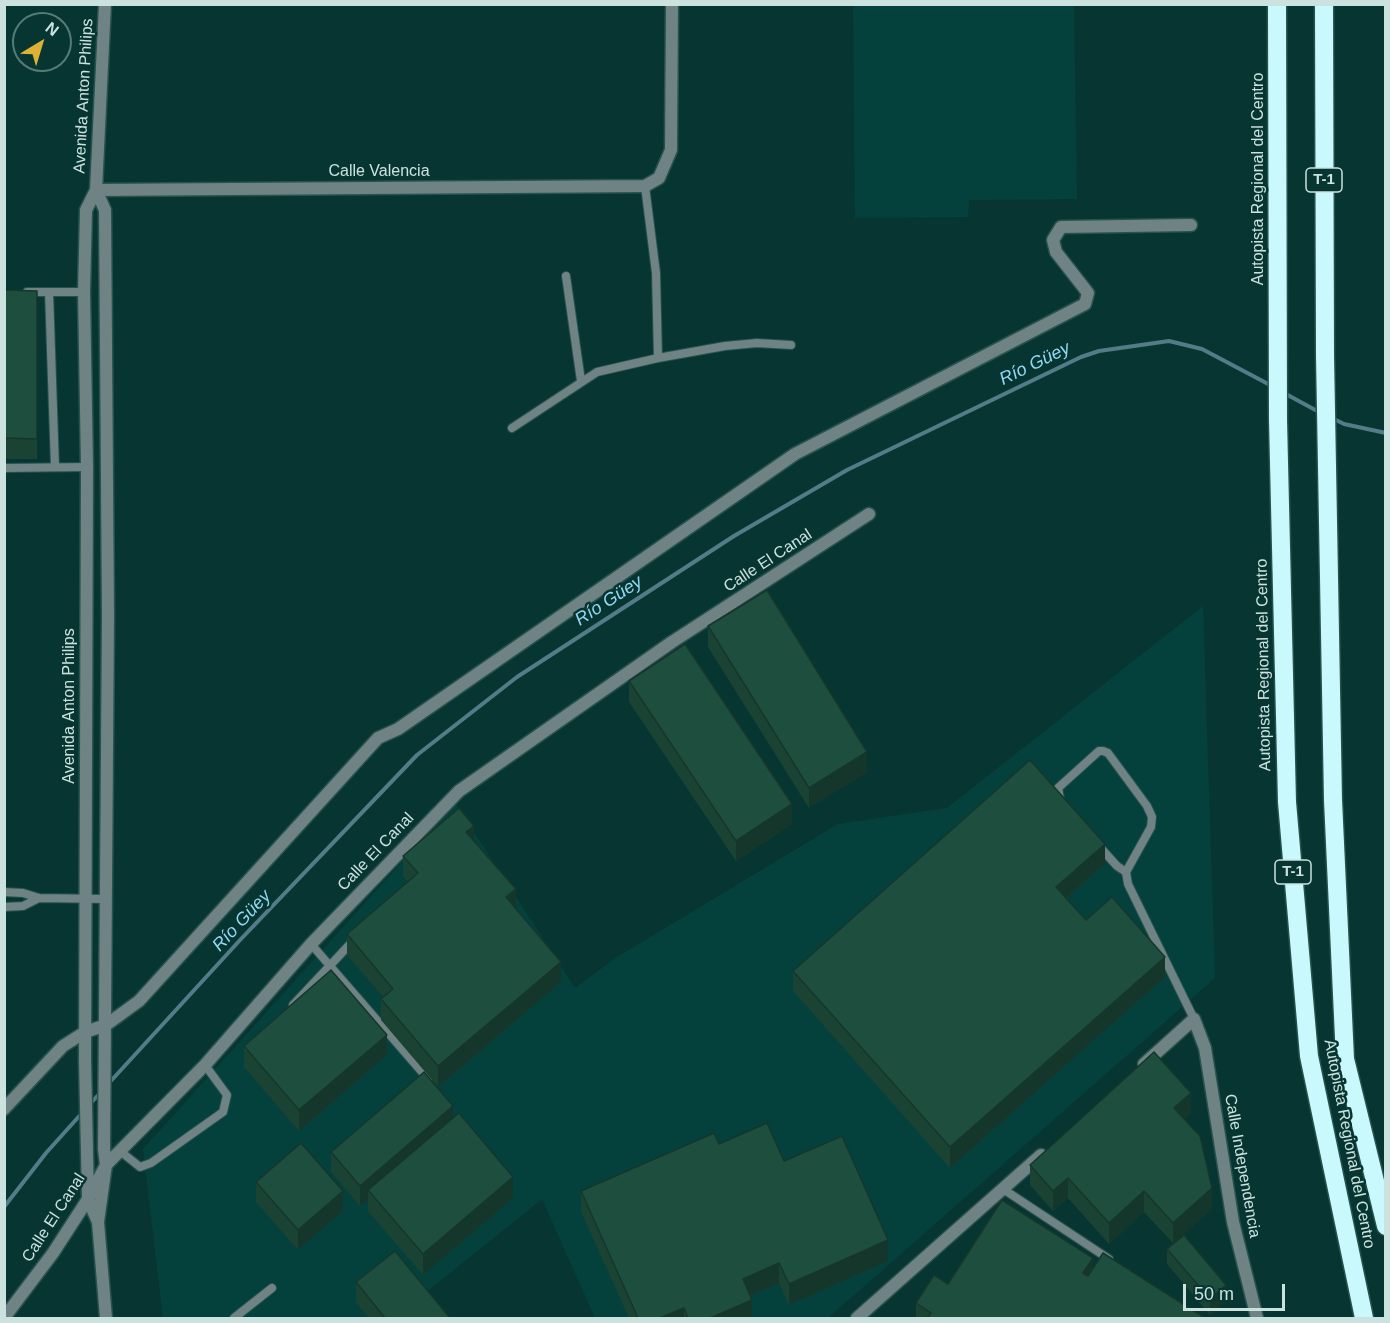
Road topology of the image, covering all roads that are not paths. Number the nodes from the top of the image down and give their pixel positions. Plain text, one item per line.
1 (105, 4) edge
2 (672, 4) edge
3 (1277, 4) edge
4 (1324, 4) edge
5 (645, 186) junction
6 (96, 190) junction
7 (1191, 225) dead end
8 (566, 276) dead end
9 (16, 292) edge
10 (49, 292) junction
11 (84, 292) junction
12 (791, 345) dead end
13 (658, 358) junction
14 (581, 381) junction
15 (513, 428) dead end
16 (55, 467) junction
17 (87, 467) junction
18 (4, 468) edge
19 (870, 514) dead end
20 (1067, 807) edge
21 (1095, 841) edge
22 (1126, 872) junction
23 (4, 892) edge
24 (39, 898) junction
25 (87, 898) junction
26 (107, 898) junction
27 (4, 907) edge
28 (355, 939) edge
29 (311, 944) junction
30 (330, 963) junction
31 (289, 1010) edge
32 (1194, 1019) junction
33 (106, 1025) junction
34 (85, 1032) junction
35 (205, 1065) junction
36 (1133, 1073) edge
37 (434, 1086) edge
38 (4, 1109) edge
39 (1055, 1143) edge
40 (120, 1151) junction
41 (106, 1165) junction
42 (1003, 1189) junction
43 (88, 1199) junction
44 (98, 1222) junction
45 (1386, 1226) edge
46 (1113, 1262) edge
47 (272, 1288) dead end
48 (4, 1317) edge
49 (105, 1318) edge
50 (234, 1318) edge
51 (857, 1318) edge
52 (1257, 1318) edge
53 (1364, 1318) edge

1 - 6 street, Avenida Anton Philips
2 - 5 street, Calle Valencia
3 - 53 highway, Autopista Regional del Centro / T-1
4 - 45 highway, Autopista Regional del Centro / T-1
5 - 6 street, Calle Valencia
5 - 13 lane
6 - 11 street, Avenida Anton Philips
6 - 26 street, Avenida Anton Philips
7 - 33 street
8 - 14 lane
9 - 10 lane
10 - 11 lane
10 - 16 lane
11 - 17 street, Avenida Anton Philips
12 - 13 lane
13 - 14 lane
14 - 15 lane
16 - 17 lane
16 - 18 lane
17 - 25 street, Avenida Anton Philips
19 - 29 street, Calle El Canal
20 - 22 lane
21 - 22 lane
22 - 32 lane
23 - 24 lane
24 - 25 lane
24 - 27 lane
25 - 26 lane
25 - 34 street, Avenida Anton Philips
26 - 33 street, Avenida Anton Philips
28 - 30 lane
29 - 30 lane
29 - 35 street, Calle El Canal
30 - 31 lane
30 - 37 lane
32 - 36 street
32 - 52 street, Calle Independencia
33 - 34 street
33 - 41 street, Avenida Anton Philips
34 - 38 street
34 - 43 street, Avenida Anton Philips
35 - 40 street, Calle El Canal
35 - 40 lane
39 - 42 street
40 - 41 street, Calle El Canal
41 - 43 street, Calle El Canal
41 - 44 street, Avenida Anton Philips
42 - 46 lane
42 - 51 street
43 - 44 street, Avenida Anton Philips
43 - 48 street, Calle El Canal
44 - 49 street, Avenida Anton Philips
47 - 50 lane

